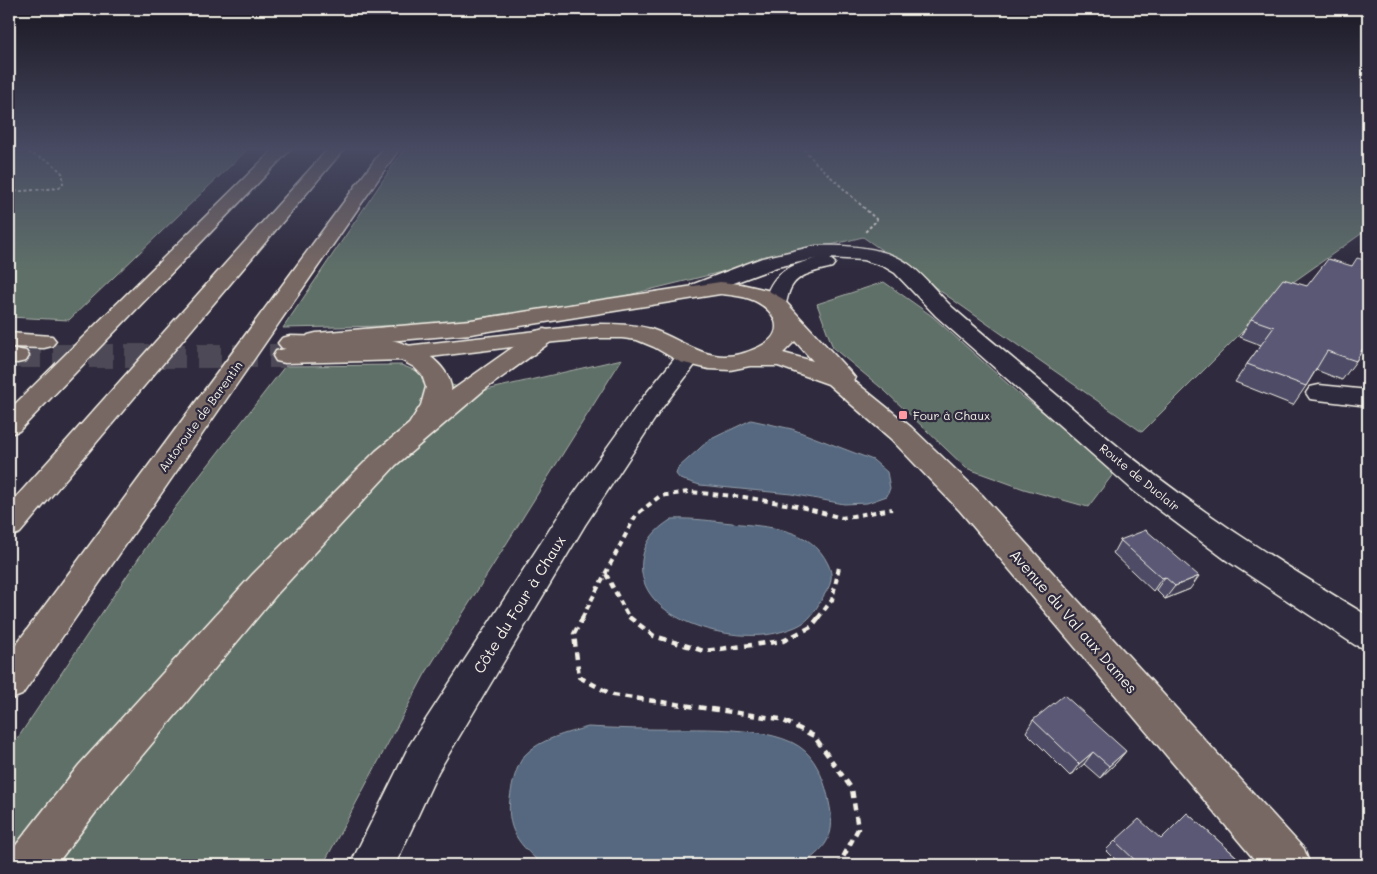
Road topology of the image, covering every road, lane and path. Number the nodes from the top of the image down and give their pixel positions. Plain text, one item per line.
1 (37, 190) edge
2 (226, 190) edge
3 (243, 190) edge
4 (301, 190) edge
5 (362, 190) edge
6 (845, 190) edge
7 (9, 192) edge
8 (846, 252) junction
9 (692, 292) junction
10 (929, 298) junction
11 (780, 310) junction
12 (544, 336) junction
13 (44, 341) tunnel mouth
14 (11, 347) edge
15 (676, 349) junction
16 (406, 353) junction
17 (750, 359) junction
18 (850, 389) junction
19 (1319, 393) dead end
20 (1368, 398) edge
21 (9, 403) edge
22 (9, 425) edge
23 (416, 432) junction
24 (892, 509) dead end
25 (9, 525) edge
26 (839, 566) dead end
27 (605, 574) junction
28 (1368, 634) edge
29 (9, 683) edge
30 (30, 865) edge
31 (372, 865) edge
32 (839, 865) edge
33 (1288, 865) edge

1 - 7 path
2 - 21 main road
3 - 22 main road
4 - 25 main road
5 - 29 main road, Autoroute de Barentin
6 - 8 path
8 - 9 street, Route de Duclair
8 - 10 street, Route de Duclair
9 - 11 main road
9 - 15 main road
9 - 16 main road
10 - 11 street, Route de Duclair
10 - 28 street, Route de Duclair
11 - 17 main road
11 - 18 main road, Avenue du Val aux Dames
12 - 15 main road
12 - 16 main road
12 - 23 main road
13 - 14 main road
15 - 17 main road
15 - 31 street, Côte du Four à Chaux
16 - 23 main road
17 - 18 main road, Avenue du Val aux Dames
18 - 33 main road, Avenue du Val aux Dames
19 - 20 street
23 - 30 main road
24 - 27 path
26 - 27 path
27 - 32 path

